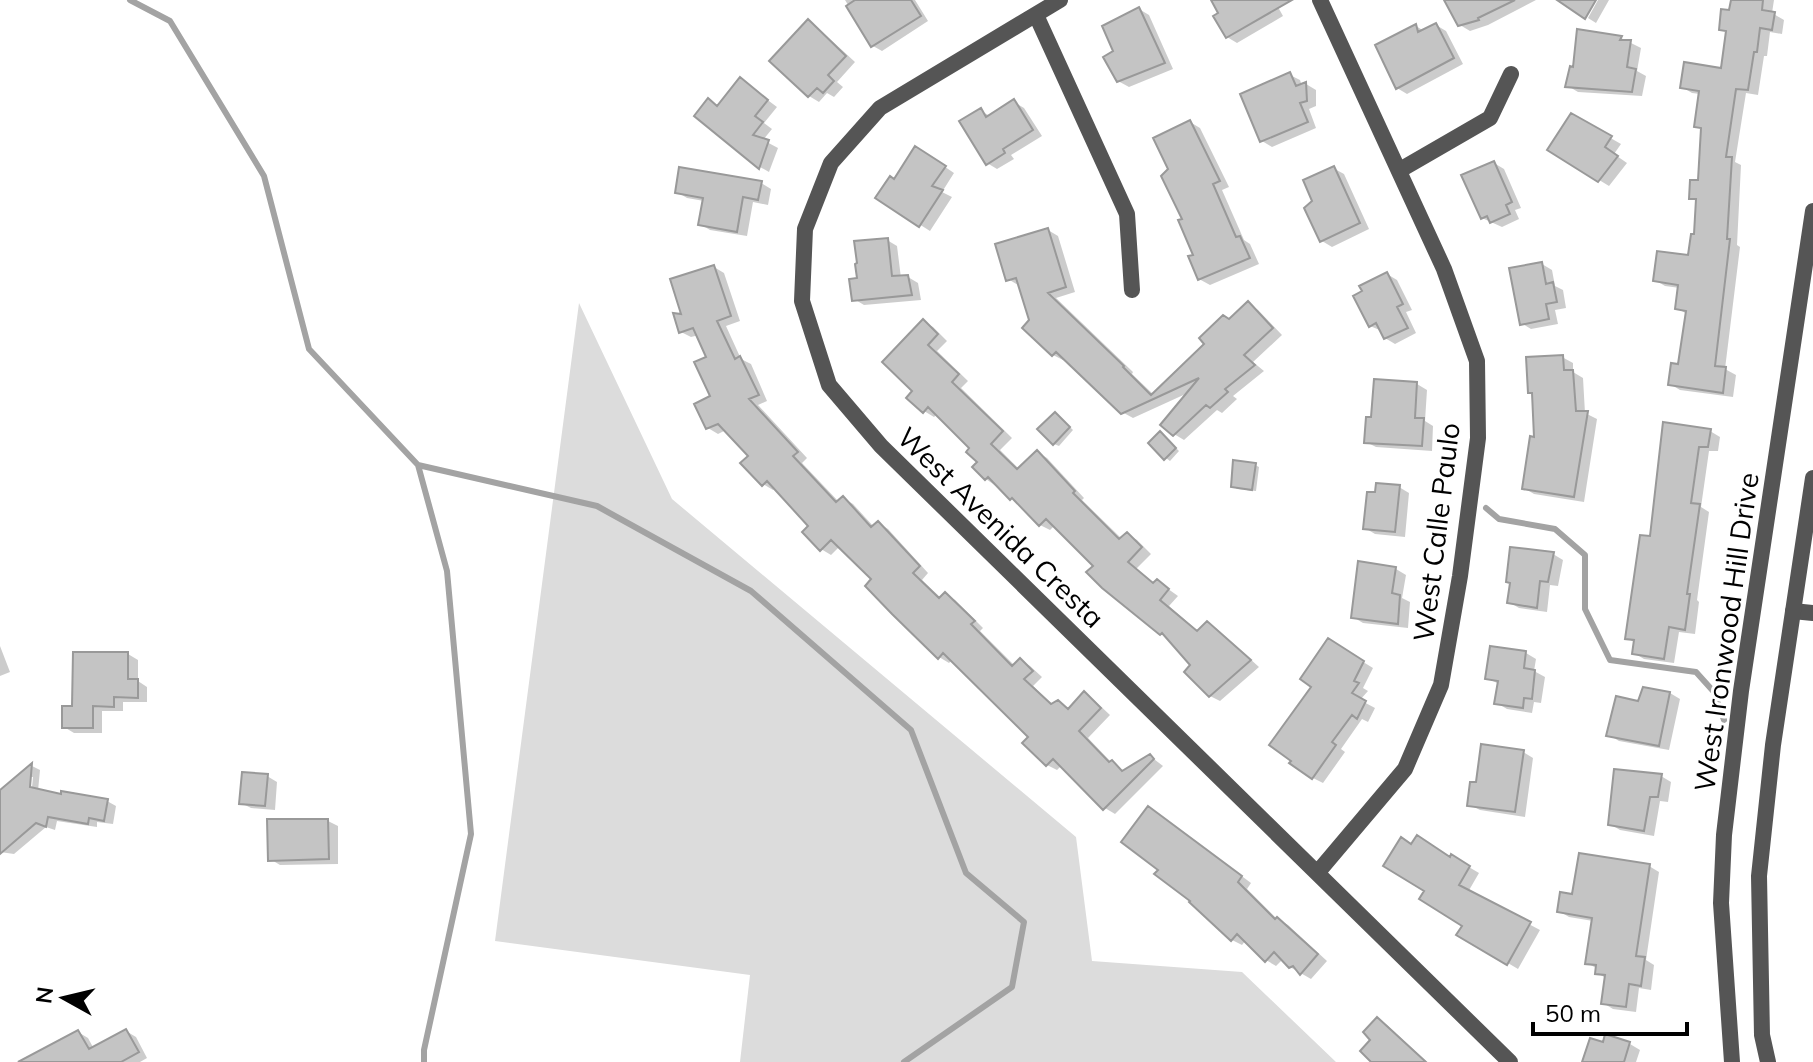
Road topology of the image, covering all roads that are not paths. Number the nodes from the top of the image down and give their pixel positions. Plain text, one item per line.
1 (1060, 0) edge
2 (1320, 0) edge
3 (1036, 15) junction
4 (1511, 74) dead end
5 (1400, 170) junction
6 (1813, 211) edge
7 (1132, 290) dead end
8 (1813, 478) edge
9 (1793, 611) junction
10 (1813, 613) edge
11 (1318, 872) junction
12 (1510, 1062) edge
13 (1732, 1062) edge
14 (1768, 1062) edge

1 - 3 street, West Avenida Cresta
2 - 5 street, West Calle Paulo
3 - 7 street
3 - 11 street, West Avenida Cresta
4 - 5 street
5 - 11 street, West Calle Paulo
6 - 13 street, West Ironwood Hill Drive
8 - 9 street
9 - 10 street
9 - 14 street
11 - 12 street, West Avenida Cresta

